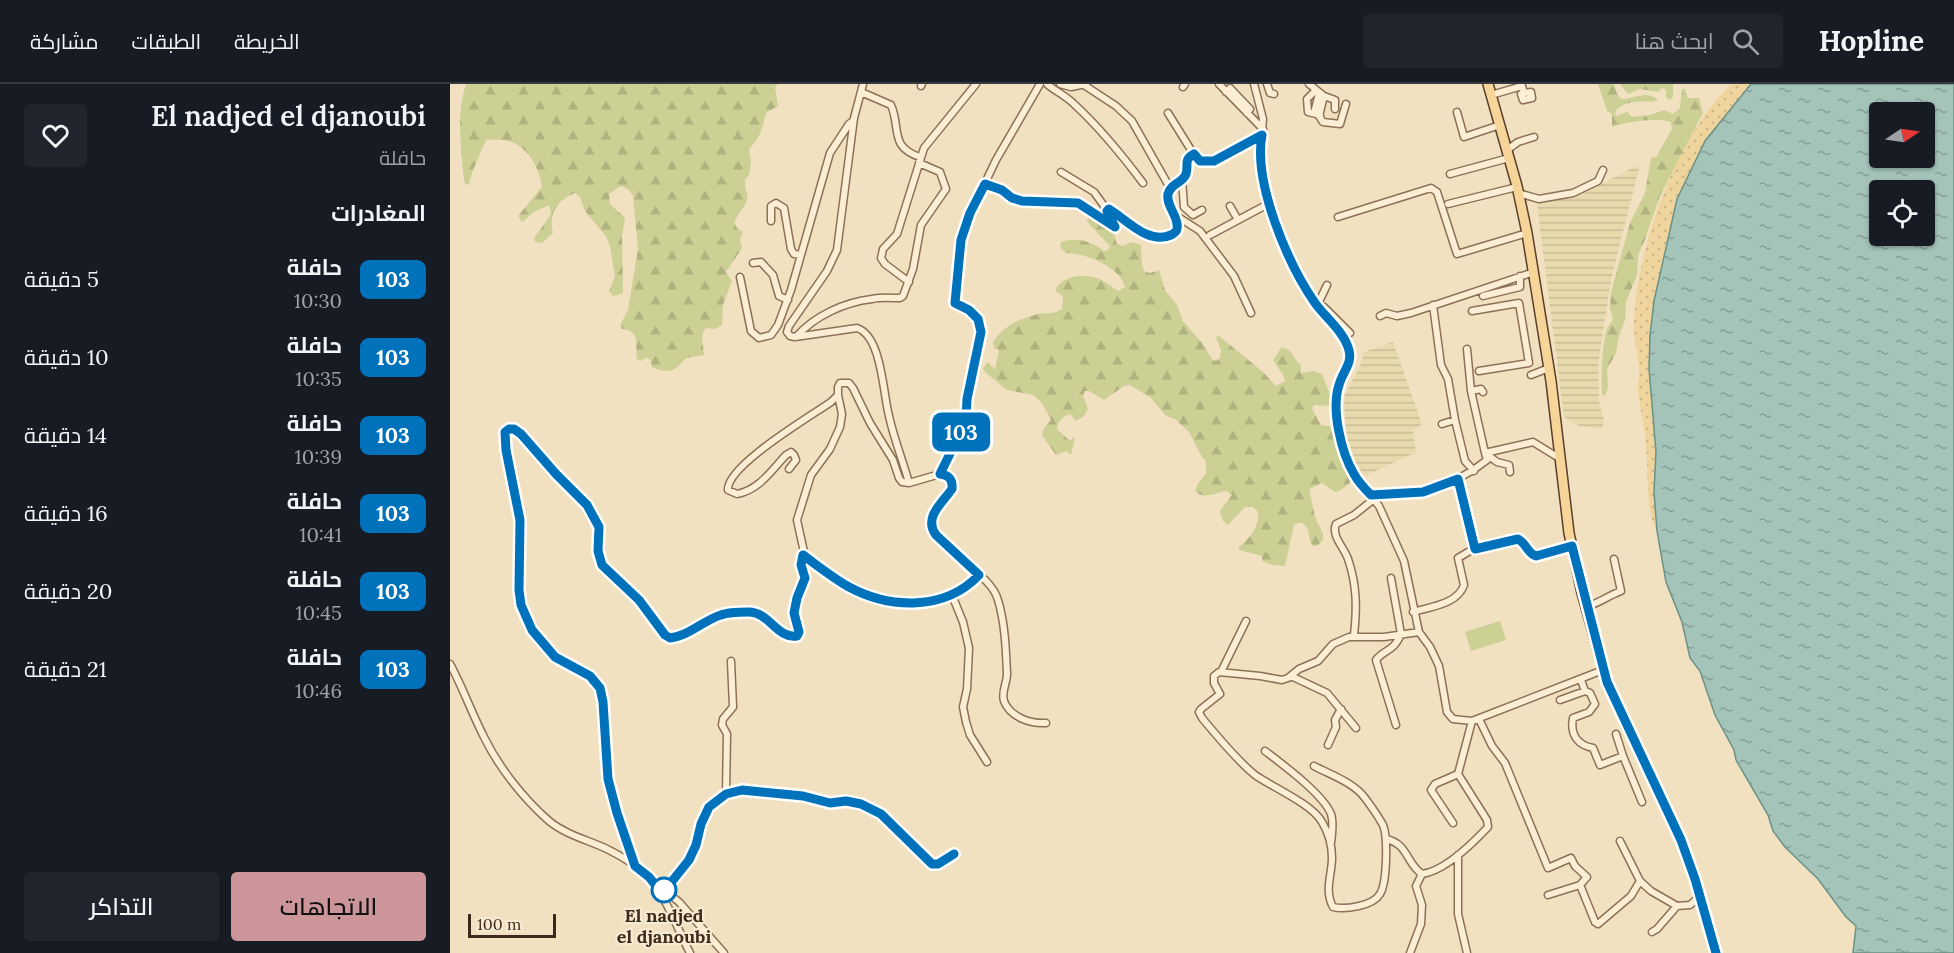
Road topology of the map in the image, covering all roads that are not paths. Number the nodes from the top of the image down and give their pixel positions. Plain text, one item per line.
1 (863, 84) edge
2 (976, 84) edge
3 (1040, 84) edge
4 (1047, 84) edge
5 (1060, 84) edge
6 (1085, 84) edge
7 (1219, 84) edge
8 (1254, 84) edge
9 (1267, 84) edge
10 (1309, 84) edge
11 (1488, 84) edge
12 (861, 92) junction
13 (1320, 93) junction
14 (1524, 93) dead end
15 (1274, 94) dead end
16 (1491, 95) junction
17 (1346, 104) dead end
18 (1335, 109) dead end
19 (1168, 112) dead end
20 (1457, 112) dead end
21 (1317, 114) junction
22 (854, 121) junction
23 (1500, 126) junction
24 (1262, 132) junction
25 (1534, 137) dead end
26 (1194, 154) junction
27 (1508, 154) junction
28 (920, 160) junction
29 (1603, 170) dead end
30 (1061, 172) dead end
31 (1450, 174) dead end
32 (1182, 179) junction
33 (1143, 183) dead end
34 (985, 184) junction
35 (1170, 188) junction
36 (1517, 190) junction
37 (1269, 203) junction
38 (1448, 204) dead end
39 (1230, 206) dead end
40 (1107, 210) junction
41 (1202, 210) dead end
42 (1174, 214) junction
43 (1338, 217) dead end
44 (1238, 220) junction
45 (771, 221) dead end
46 (1527, 233) junction
47 (1210, 235) dead end
48 (801, 255) junction
49 (753, 263) dead end
50 (1534, 272) junction
51 (1520, 276) junction
52 (740, 277) dead end
53 (909, 282) junction
54 (1327, 285) dead end
55 (1483, 296) dead end
56 (788, 300) junction
57 (1433, 305) junction
58 (1317, 306) junction
59 (1472, 311) dead end
60 (1251, 313) dead end
61 (1380, 316) dead end
62 (1350, 333) dead end
63 (795, 338) junction
64 (1467, 349) dead end
65 (1529, 363) junction
66 (1546, 368) junction
67 (1479, 371) dead end
68 (1532, 375) dead end
69 (1471, 391) junction
70 (1483, 392) dead end
71 (838, 395) junction
72 (1455, 420) junction
73 (1442, 424) dead end
74 (1489, 455) junction
75 (1559, 458) junction
76 (789, 469) dead end
77 (1474, 471) junction
78 (1510, 472) dead end
79 (940, 474) junction
80 (1458, 479) junction
81 (909, 483) junction
82 (1373, 497) junction
83 (1572, 546) junction
84 (1475, 549) junction
85 (803, 555) junction
86 (1614, 559) dead end
87 (979, 575) junction
88 (1391, 578) dead end
89 (952, 595) junction
90 (1586, 607) junction
91 (1413, 612) junction
92 (1246, 621) dead end
93 (1419, 632) junction
94 (1401, 634) junction
95 (1354, 635) junction
96 (731, 661) dead end
97 (450, 664) edge
98 (1603, 670) junction
99 (1221, 672) junction
100 (1290, 676) junction
101 (1581, 680) junction
102 (1586, 691) junction
103 (1560, 700) dead end
104 (1341, 709) junction
105 (1476, 720) junction
106 (1046, 723) dead end
107 (1396, 725) dead end
108 (1356, 728) dead end
109 (1616, 734) dead end
110 (1328, 745) dead end
111 (1265, 751) dead end
112 (1623, 756) junction
113 (987, 762) dead end
114 (1314, 766) dead end
115 (1458, 774) junction
116 (726, 794) junction
117 (1642, 802) dead end
118 (1453, 823) dead end
119 (1386, 839) junction
120 (1620, 841) dead end
121 (1331, 847) junction
122 (954, 854) dead end
123 (1458, 855) junction
124 (635, 866) junction
125 (1422, 874) junction
126 (1640, 881) junction
127 (1580, 885) junction
128 (657, 887) junction
129 (665, 890) junction
130 (1548, 895) dead end
131 (1700, 896) junction
132 (1677, 906) junction
133 (1652, 932) dead end
134 (690, 953) edge
135 (724, 953) edge
136 (1410, 953) edge
137 (1467, 953) edge
138 (1716, 953) edge

1 - 12 street
2 - 28 street
3 - 34 street
4 - 33 street
5 - 6 street
6 - 35 street
7 - 24 street
8 - 24 street
9 - 15 street
10 - 13 street
11 - 16 main road
12 - 22 street
12 - 28 street
13 - 18 street
13 - 21 street
13 - 21 street
14 - 16 street
16 - 23 main road
17 - 21 street
19 - 26 street
20 - 23 street
22 - 48 street
22 - 63 street
23 - 27 main road
24 - 26 street
24 - 37 street
25 - 27 street
26 - 32 street
27 - 31 street
27 - 36 main road
28 - 53 street
28 - 53 street
29 - 36 street
30 - 40 street
32 - 35 street
32 - 41 street
34 - 40 street
34 - 79 street
35 - 42 street
36 - 38 street
36 - 46 main road
37 - 44 street
37 - 58 street
39 - 44 street
40 - 42 street
42 - 60 street
43 - 46 street
44 - 47 street
45 - 48 street
46 - 50 main road
48 - 56 street
49 - 56 street
50 - 51 street
50 - 66 main road
51 - 55 street
51 - 57 street
52 - 56 street
53 - 63 street
54 - 58 street
57 - 61 street
57 - 72 street
58 - 62 street
58 - 82 street
59 - 65 street
63 - 81 street
64 - 69 street
65 - 66 street
65 - 67 street
66 - 68 street
66 - 75 main road
69 - 70 street
69 - 74 street
71 - 76 street
71 - 81 street
71 - 85 street
72 - 73 street
72 - 77 street
74 - 75 street
74 - 77 street
74 - 78 street
75 - 83 main road
77 - 80 street
79 - 81 street
79 - 87 street
80 - 82 street
80 - 84 street
82 - 91 street
82 - 95 street
83 - 84 street
83 - 90 main road
84 - 91 street
85 - 89 street
85 - 124 street
86 - 90 street
87 - 89 street
87 - 106 street
88 - 94 street
89 - 113 street
90 - 98 main road
91 - 93 street
92 - 99 street
93 - 94 street
93 - 105 street
94 - 95 street
94 - 107 street
95 - 100 street
96 - 116 street
97 - 124 street
98 - 101 street
98 - 131 main road
99 - 100 street
99 - 121 street
100 - 104 street
101 - 102 street
101 - 105 street
102 - 103 street
102 - 112 street
104 - 108 street
104 - 110 street
105 - 115 street
105 - 127 street
109 - 112 street
111 - 121 street
112 - 117 street
114 - 119 street
115 - 118 street
115 - 123 street
116 - 122 street
116 - 129 street
119 - 121 street
119 - 125 street
120 - 126 street
123 - 125 street
123 - 137 street
124 - 128 street
125 - 136 street
126 - 127 street
126 - 132 street
127 - 130 street
128 - 129 street
128 - 134 street
129 - 135 street
131 - 132 street
131 - 138 main road
132 - 133 street

